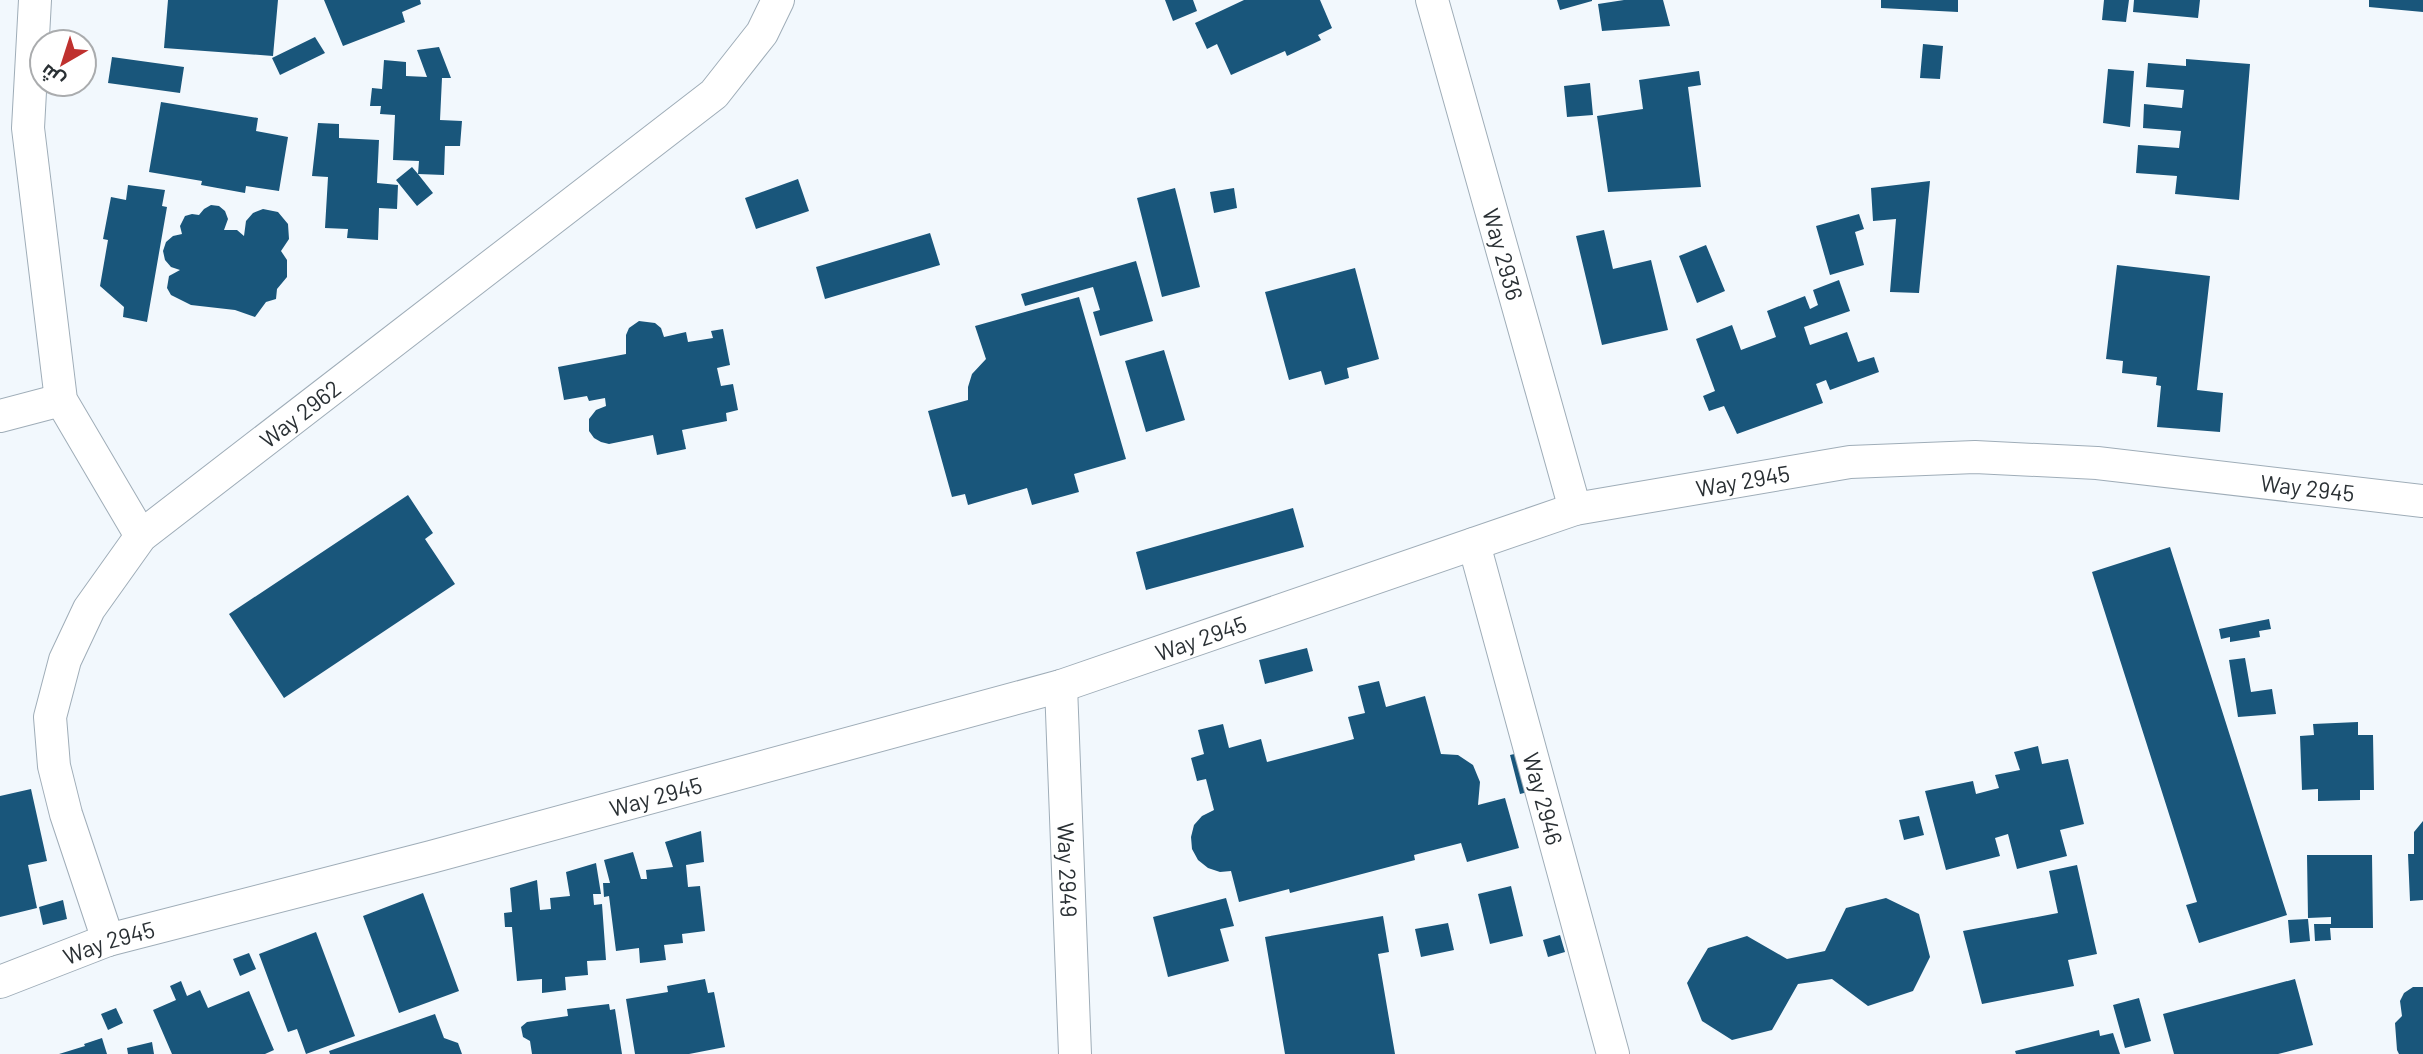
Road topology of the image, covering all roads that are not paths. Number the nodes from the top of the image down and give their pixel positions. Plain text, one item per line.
1 (35, 0) edge
2 (778, 0) edge
3 (1432, 0) edge
4 (14, 131) edge
5 (61, 400) junction
6 (0, 416) edge
7 (2423, 501) edge
8 (1575, 509) junction
9 (141, 536) junction
10 (1474, 544) junction
11 (1060, 686) junction
12 (108, 940) junction
13 (0, 982) edge
14 (1075, 1054) edge
15 (1613, 1054) edge

1 - 4 street
2 - 9 street, Way 2962
3 - 8 street, Way 2936
4 - 5 street
5 - 6 street
5 - 9 street
7 - 8 street, Way 2945
8 - 10 street, Way 2945
9 - 12 street, Way 2962
10 - 11 street, Way 2945
10 - 15 street, Way 2946
11 - 12 street, Way 2945
11 - 14 street, Way 2949
12 - 13 street, Way 2945

